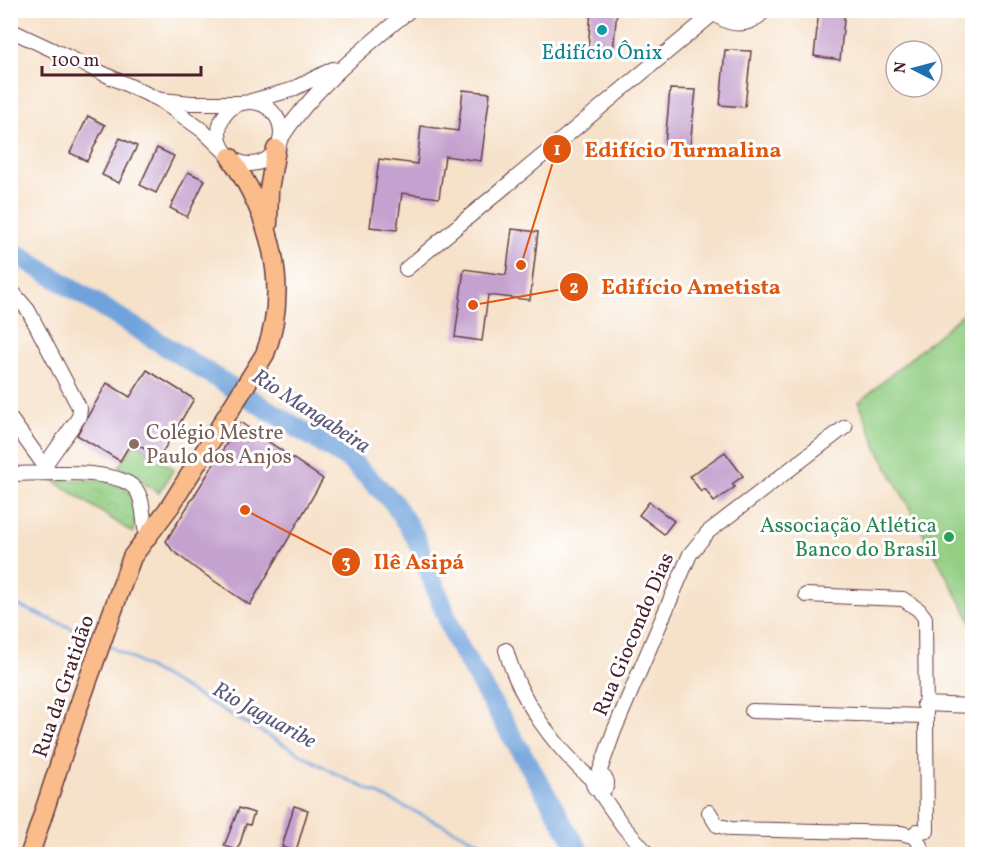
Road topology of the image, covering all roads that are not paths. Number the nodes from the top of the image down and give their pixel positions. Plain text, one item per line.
1 (410, 10) edge
2 (765, 10) edge
3 (713, 12) edge
4 (10, 30) edge
5 (348, 61) junction
6 (160, 100) junction
7 (245, 102) junction
8 (278, 145) junction
9 (228, 155) junction
10 (268, 234) junction
11 (406, 268) dead end
12 (10, 289) edge
13 (10, 418) edge
14 (845, 428) dead end
15 (48, 470) junction
16 (10, 474) edge
17 (144, 527) junction
18 (806, 595) dead end
19 (506, 650) dead end
20 (972, 706) edge
21 (924, 710) junction
22 (752, 711) dead end
23 (600, 782) junction
24 (709, 812) dead end
25 (921, 834) junction
26 (30, 855) edge
27 (648, 855) edge
28 (924, 855) edge

1 - 5 street, Rua da Gratidão
2 - 3 street
3 - 11 street
4 - 6 street
5 - 7 street, Rua da Gratidão
5 - 8 street, Rua da Gratidão
6 - 7 street
6 - 9 street
7 - 8 street
7 - 9 street
8 - 9 street
8 - 10 main road, Rua da Gratidão
9 - 10 main road, Rua da Gratidão
10 - 17 main road, Rua da Gratidão
12 - 15 street
13 - 15 street
14 - 23 street, Rua Giocondo Dias
15 - 16 street
15 - 17 street
17 - 26 main road, Rua da Gratidão
18 - 21 street
19 - 23 street
20 - 21 street
21 - 22 street
21 - 25 street
23 - 27 street, Rua Giocondo Dias
24 - 25 street
25 - 28 street

